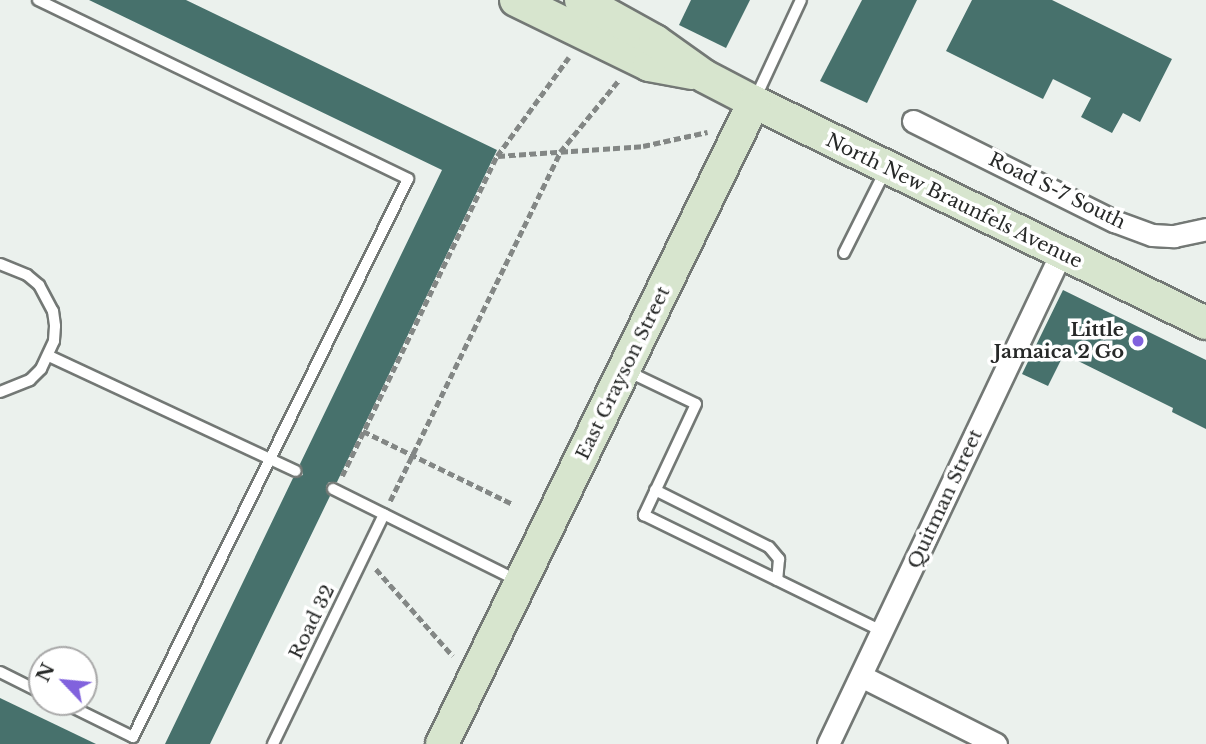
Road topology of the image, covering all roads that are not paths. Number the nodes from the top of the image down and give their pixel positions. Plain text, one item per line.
1 (38, 0) edge
2 (516, 0) edge
3 (581, 0) edge
4 (801, 0) edge
5 (704, 76) junction
6 (754, 102) junction
7 (913, 121) dead end
8 (886, 169) junction
9 (1206, 229) edge
10 (844, 253) dead end
11 (1060, 253) junction
12 (0, 264) edge
13 (1206, 323) edge
14 (49, 356) junction
15 (625, 370) junction
16 (0, 392) edge
17 (270, 459) junction
18 (296, 471) dead end
19 (334, 490) road end
20 (655, 491) junction
21 (384, 514) junction
22 (777, 579) junction
23 (521, 582) junction
24 (882, 631) junction
25 (0, 672) edge
26 (860, 676) junction
27 (28, 685) edge
28 (90, 716) edge
29 (273, 744) edge
30 (442, 744) edge
31 (828, 744) edge
32 (996, 744) edge

1 - 17 lane
2 - 5 street, North New Braunfels Avenue
3 - 5 street, North New Braunfels Avenue
4 - 6 lane, East Grayson Street
5 - 6 street, North New Braunfels Avenue
6 - 8 street, North New Braunfels Avenue
6 - 15 street, East Grayson Street
7 - 9 street, Road S-7 South
8 - 10 lane
8 - 11 street, North New Braunfels Avenue
11 - 13 street, North New Braunfels Avenue
11 - 24 street, Quitman Street
12 - 14 lane
14 - 16 lane
14 - 17 lane
15 - 20 lane
15 - 23 street, East Grayson Street
17 - 18 lane
17 - 28 lane
19 - 21 lane
20 - 22 lane
20 - 22 lane
21 - 23 lane
21 - 29 lane, Road 32
22 - 24 lane
23 - 30 street, East Grayson Street
24 - 26 street, Quitman Street
25 - 27 lane
26 - 31 street, Quitman Street
26 - 32 street

